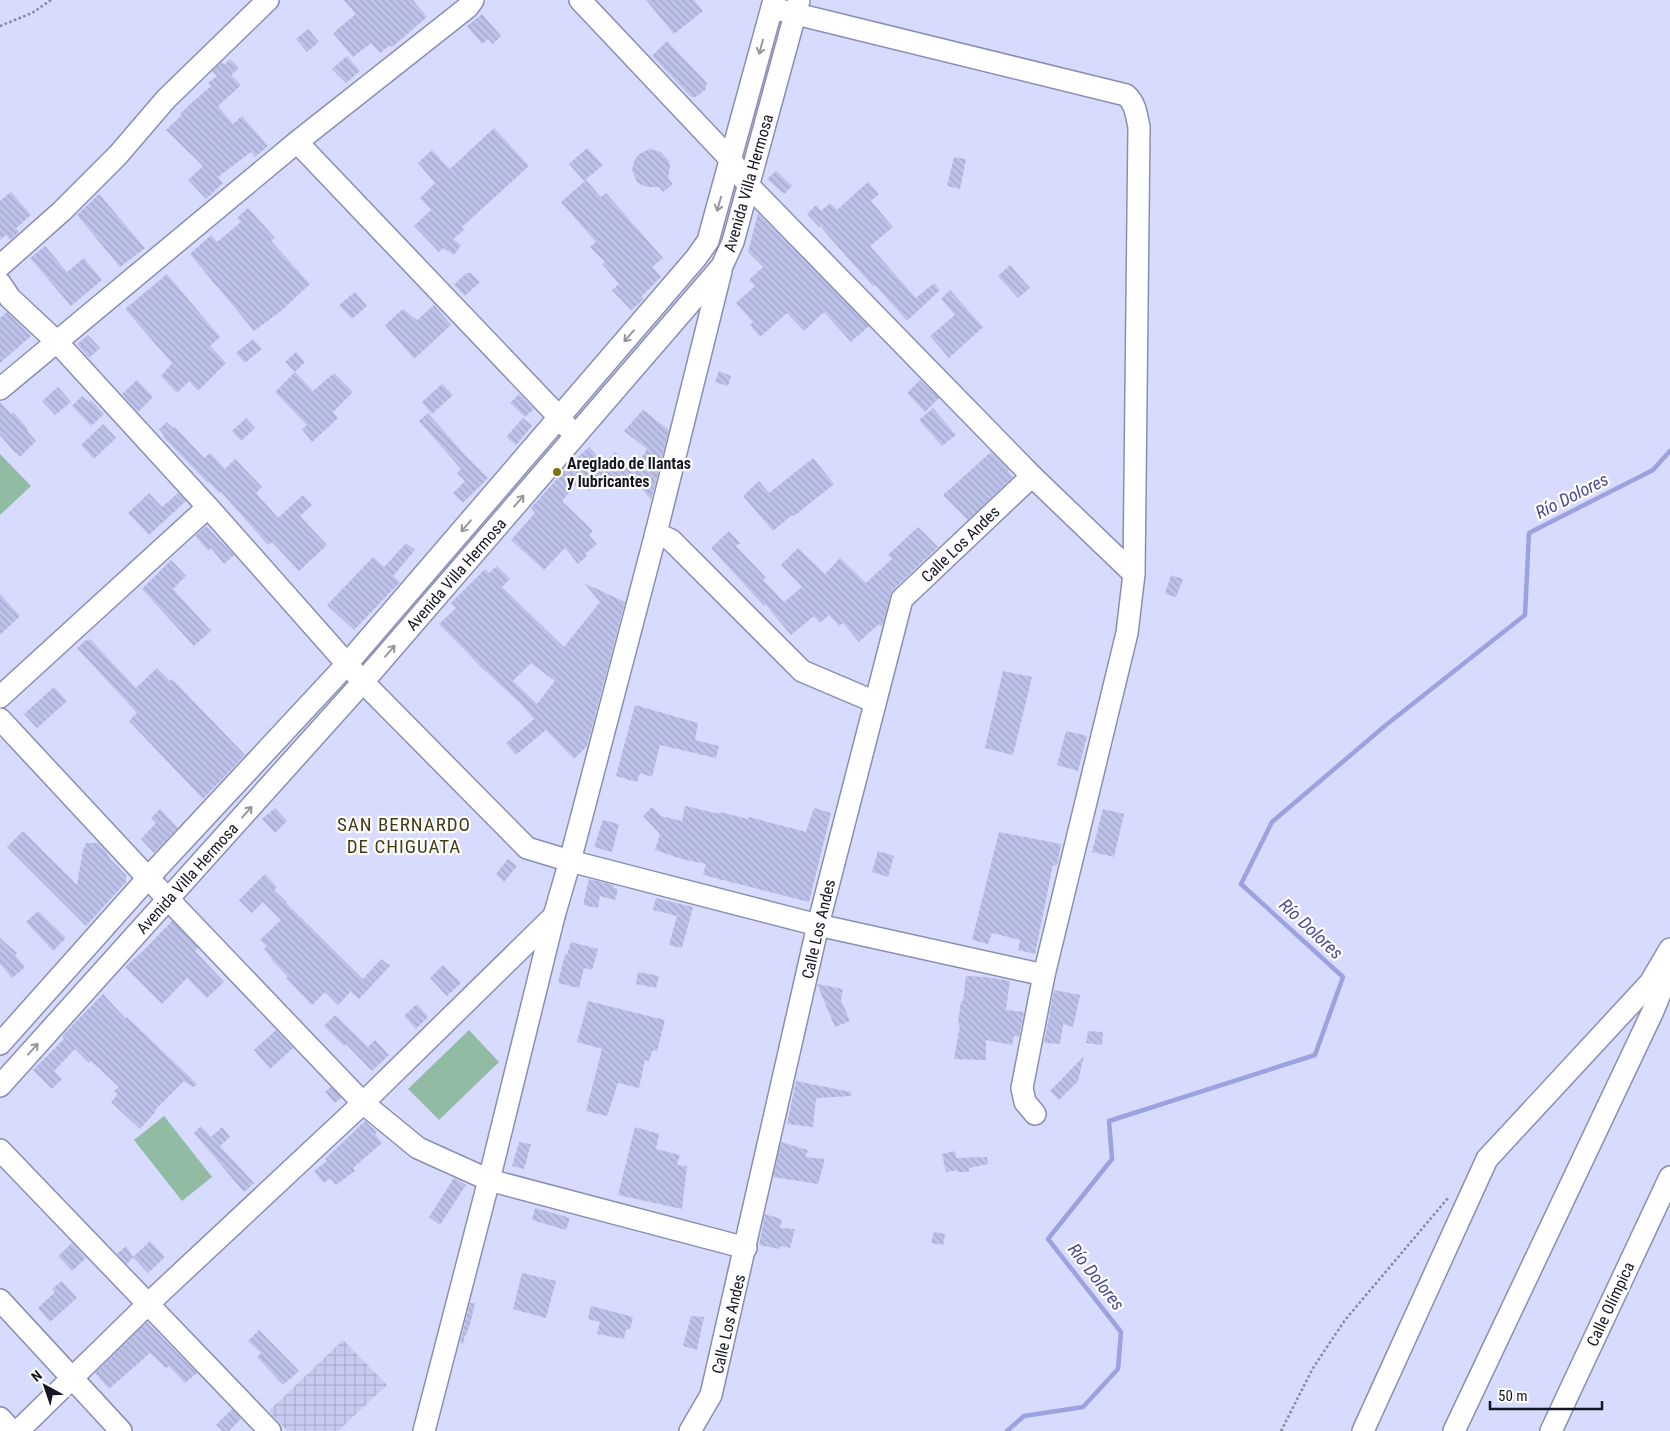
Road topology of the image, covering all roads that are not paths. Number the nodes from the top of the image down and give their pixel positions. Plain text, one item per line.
1 (268, 0) edge
2 (473, 0) edge
3 (580, 0) edge
4 (773, 4) edge
5 (797, 6) edge
6 (297, 142) junction
7 (731, 160) junction
8 (748, 185) junction
9 (0, 266) edge
10 (722, 266) junction
11 (0, 283) edge
12 (57, 342) junction
13 (0, 389) edge
14 (559, 417) junction
15 (574, 437) junction
16 (1032, 476) junction
17 (208, 507) junction
18 (656, 532) junction
19 (1134, 574) junction
20 (347, 664) junction
21 (363, 682) junction
22 (0, 697) edge
23 (875, 702) junction
24 (0, 719) edge
25 (570, 861) junction
26 (148, 878) junction
27 (169, 898) junction
28 (554, 916) junction
29 (818, 925) junction
30 (1670, 949) edge
31 (1670, 969) edge
32 (1044, 975) junction
33 (0, 1044) edge
34 (0, 1086) edge
35 (363, 1103) junction
36 (1035, 1114) dead end
37 (0, 1150) edge
38 (1670, 1177) edge
39 (488, 1180) junction
40 (746, 1248) junction
41 (0, 1300) edge
42 (148, 1304) junction
43 (73, 1379) junction
44 (0, 1418) edge
45 (12, 1431) edge
46 (18, 1431) edge
47 (121, 1431) edge
48 (270, 1431) edge
49 (424, 1431) edge
50 (690, 1431) edge
51 (1363, 1431) edge
52 (1454, 1431) edge
53 (1551, 1431) edge

1 - 9 street
2 - 6 street
3 - 7 street
4 - 5 street
4 -> 7 street, Avenida Villa Hermosa
5 - 8 street, Avenida Villa Hermosa
5 - 19 street
6 - 12 street
6 - 14 street
7 - 8 street
7 -> 14 street, Avenida Villa Hermosa
8 - 10 street, Avenida Villa Hermosa
8 - 16 street
10 - 15 street, Avenida Villa Hermosa
10 - 18 street
11 - 12 street
12 - 13 street
12 - 17 street
14 - 15 street
14 -> 20 street, Avenida Villa Hermosa
21 -> 15 street, Avenida Villa Hermosa
16 - 19 street
16 - 23 street, Calle Los Andes
17 - 20 street
17 - 22 street
18 - 23 street
18 - 25 street
19 - 32 street
20 - 21 street
20 - 26 street, Avenida Villa Hermosa
21 - 25 street
27 -> 21 street, Avenida Villa Hermosa
23 - 29 street, Calle Los Andes
24 - 26 street
25 - 28 street
25 - 29 street
26 - 27 street
26 - 33 street, Avenida Villa Hermosa
34 -> 27 street, Avenida Villa Hermosa
27 - 35 street
28 - 35 street
28 - 39 street
29 - 32 street
29 - 40 street, Calle Los Andes
30 - 51 street
31 - 52 street
32 - 36 street
35 - 39 street
35 - 42 street
37 - 42 street
38 - 53 street, Calle Olímpica
39 - 40 street
39 - 49 street
40 - 50 street, Calle Los Andes
41 - 43 street
42 - 43 street
42 - 48 street
43 - 46 street
43 - 47 street
44 - 45 street

